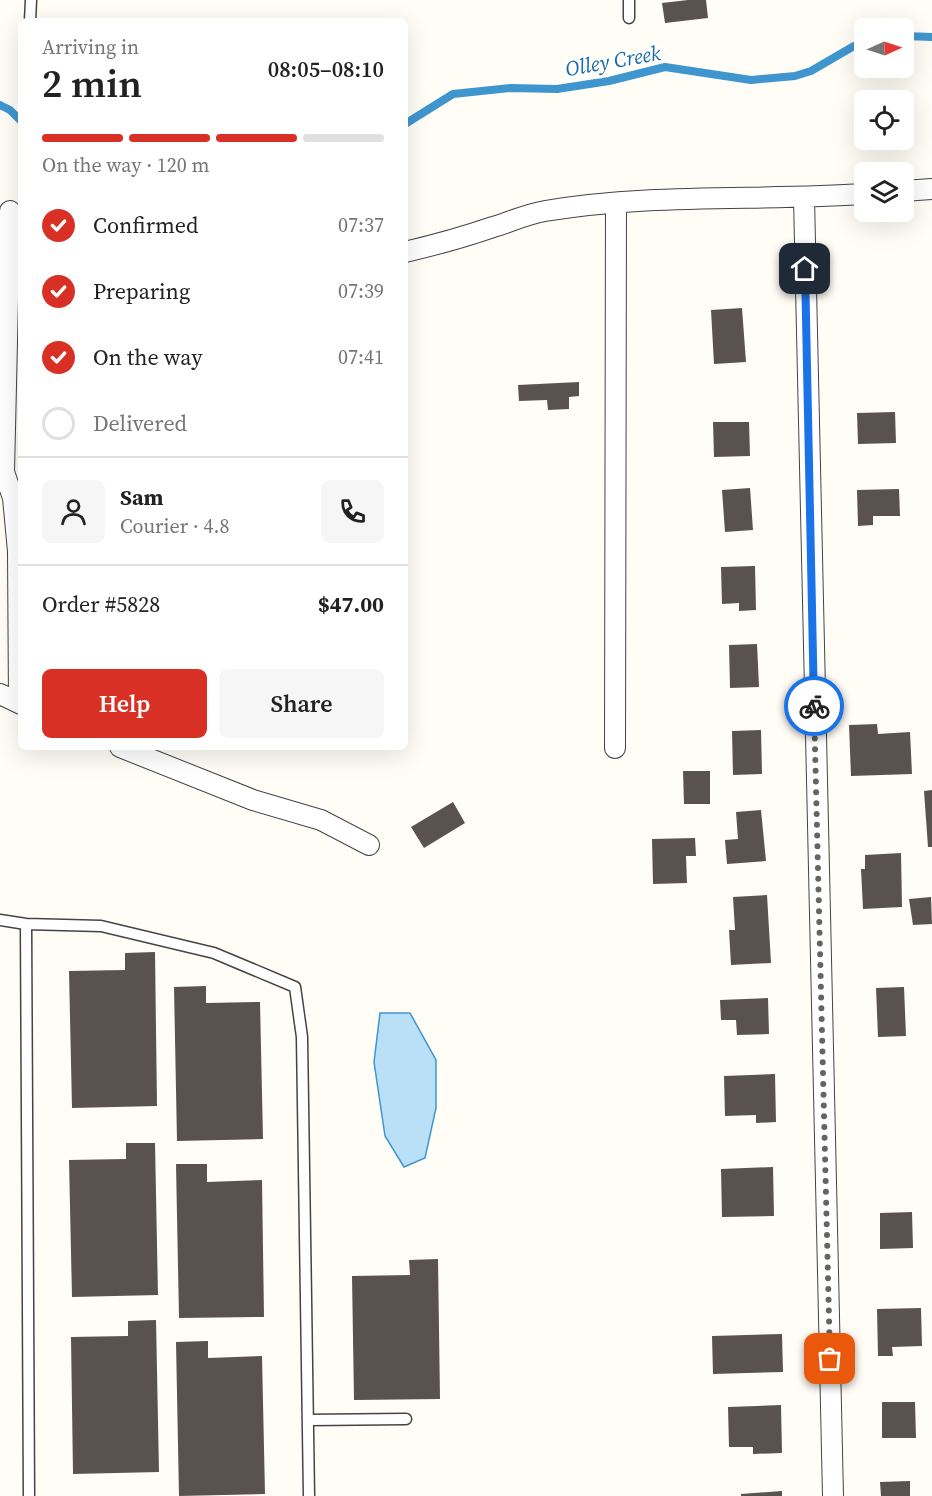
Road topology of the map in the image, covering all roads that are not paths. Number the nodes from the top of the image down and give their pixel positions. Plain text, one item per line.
1 (31, 0) edge
2 (629, 0) edge
3 (30, 18) edge
4 (628, 18) dead end
5 (932, 189) edge
6 (914, 190) edge
7 (854, 195) edge
8 (804, 198) junction
9 (616, 202) junction
10 (10, 211) dead end
11 (408, 251) edge
12 (10, 277) edge
13 (2, 472) edge
14 (17, 499) edge
15 (18, 551) edge
16 (0, 694) edge
17 (18, 702) edge
18 (615, 748) dead end
19 (128, 750) edge
20 (369, 845) dead end
21 (0, 920) edge
22 (26, 924) junction
23 (406, 1419) dead end
24 (308, 1420) junction
25 (29, 1496) edge
26 (309, 1496) edge
27 (833, 1496) edge

1 - 3 lane
2 - 4 lane
5 - 6 street
7 - 8 street
8 - 9 street
8 - 27 street
9 - 11 street
9 - 18 street
10 - 12 street
12 - 13 street
13 - 14 street
14 - 15 street
16 - 17 street
19 - 20 street
21 - 22 lane
22 - 24 lane
22 - 25 lane
23 - 24 lane
24 - 26 lane

